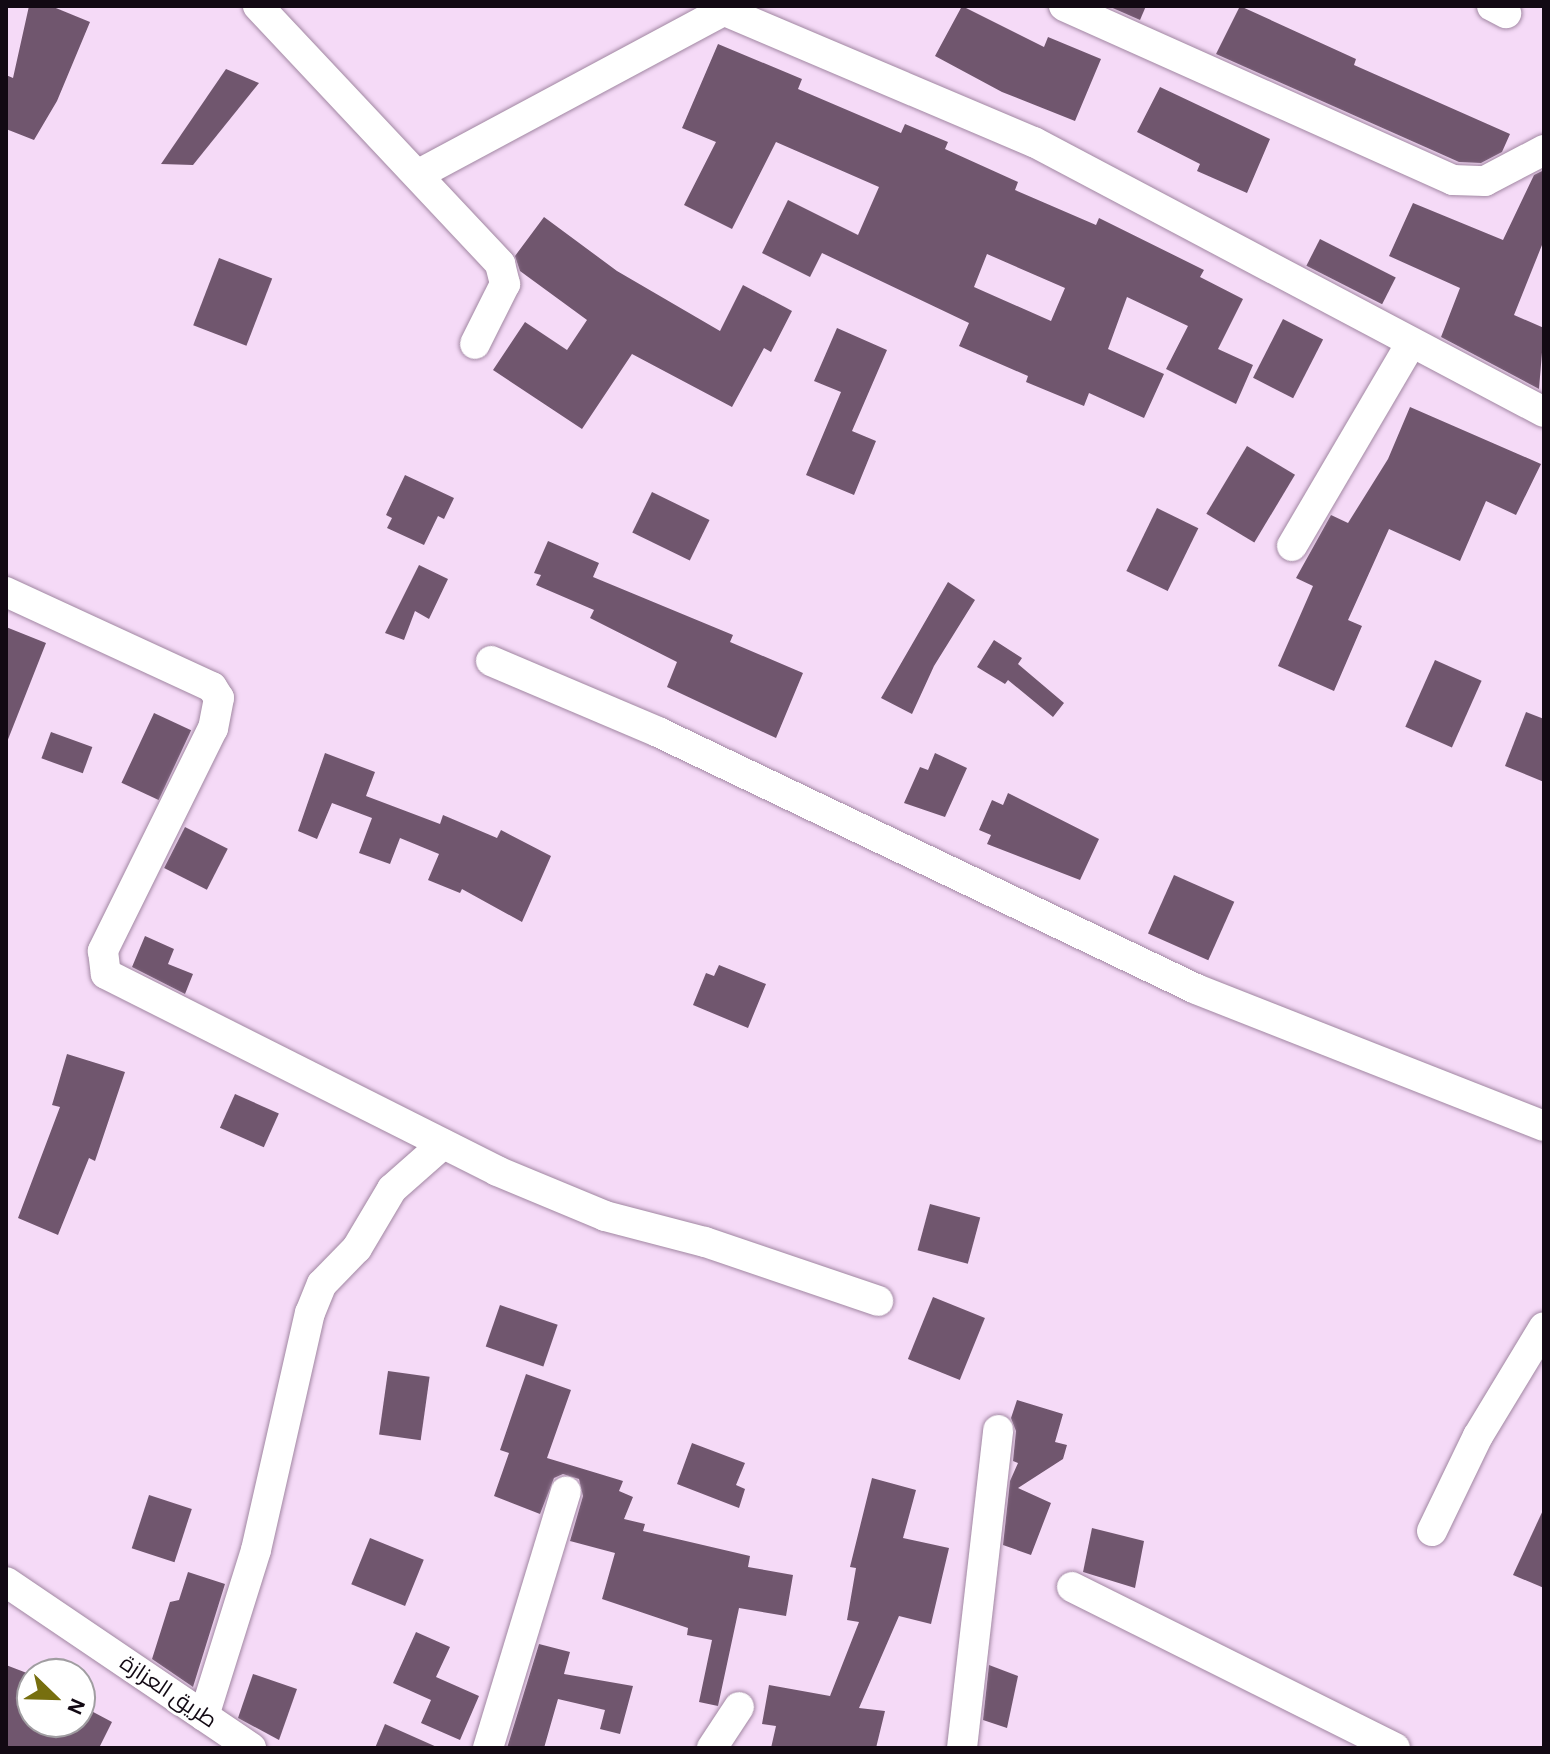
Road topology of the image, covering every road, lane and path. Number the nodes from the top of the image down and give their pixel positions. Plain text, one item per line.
1 (1064, 6) edge
2 (724, 8) edge
3 (269, 9) edge
4 (1544, 150) edge
5 (419, 174) junction
6 (475, 344) dead end
7 (1410, 345) junction
8 (1544, 412) edge
9 (1292, 546) dead end
10 (6, 592) edge
11 (491, 661) dead end
12 (1544, 1126) edge
13 (443, 1144) junction
14 (878, 1301) dead end
15 (1544, 1327) edge
16 (998, 1430) dead end
17 (566, 1492) dead end
18 (1432, 1531) dead end
19 (6, 1582) edge
20 (1072, 1587) dead end
21 (739, 1707) dead end
22 (204, 1716) junction
23 (251, 1748) edge
24 (488, 1748) edge
25 (712, 1748) edge
26 (962, 1748) edge
27 (1395, 1748) edge

1 - 4 street
2 - 5 street
2 - 7 street
3 - 5 street
5 - 6 street
7 - 8 street
7 - 9 street
10 - 13 street
11 - 12 street
13 - 14 street
13 - 22 street
15 - 18 street
16 - 26 street
17 - 24 street
19 - 22 street, طريق العزازة
20 - 27 street
21 - 25 street
22 - 23 street, طريق العزازة

